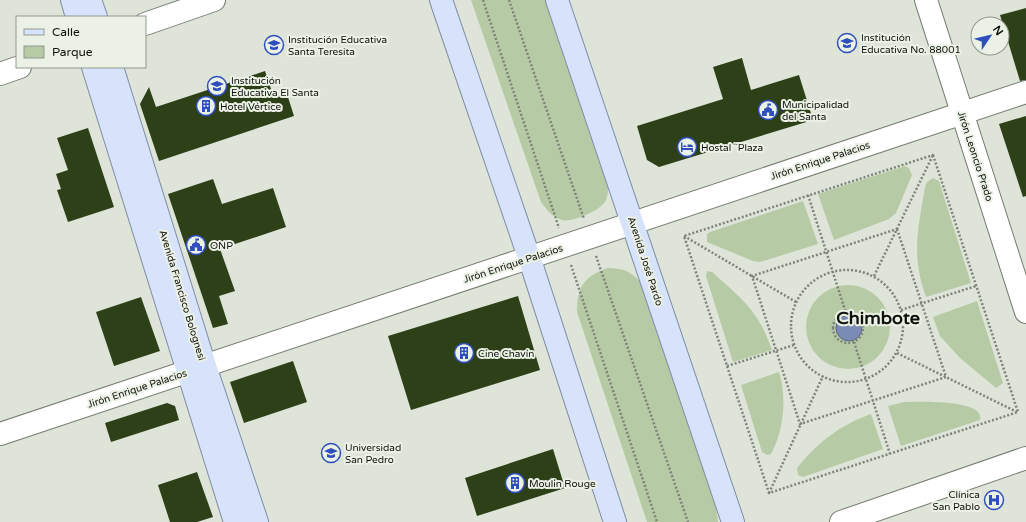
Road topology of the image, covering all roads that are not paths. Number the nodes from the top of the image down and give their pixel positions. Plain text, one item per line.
1 (72, 0) edge
2 (90, 0) edge
3 (214, 0) edge
4 (441, 0) edge
5 (557, 0) edge
6 (926, 0) edge
7 (77, 16) edge
8 (96, 16) edge
9 (146, 24) edge
10 (17, 68) edge
11 (93, 68) edge
12 (112, 68) edge
13 (0, 74) edge
14 (1026, 92) edge
15 (962, 113) junction
16 (634, 223) junction
17 (529, 258) junction
18 (1026, 312) edge
19 (196, 369) junction
20 (0, 434) edge
21 (1026, 458) edge
22 (235, 522) edge
23 (257, 522) edge
24 (615, 522) edge
25 (733, 522) edge
26 (841, 522) edge

1 - 7 main road
2 - 8 main road
3 - 9 street
4 - 17 main road
5 - 16 main road, Avenida José Pardo
6 - 15 street, Jirón Leoncio Prado
10 - 13 street
11 - 19 main road, Avenida Francisco Bolognesi
12 - 19 main road, Avenida Francisco Bolognesi
14 - 15 street, Jirón Enrique Palacios
15 - 16 street, Jirón Enrique Palacios
15 - 18 street, Jirón Leoncio Prado
16 - 17 street, Jirón Enrique Palacios
16 - 25 main road, Avenida José Pardo
17 - 19 street, Jirón Enrique Palacios
17 - 24 main road
19 - 20 street, Jirón Enrique Palacios
19 - 22 main road, Avenida Francisco Bolognesi
19 - 23 main road, Avenida Francisco Bolognesi
21 - 26 street

